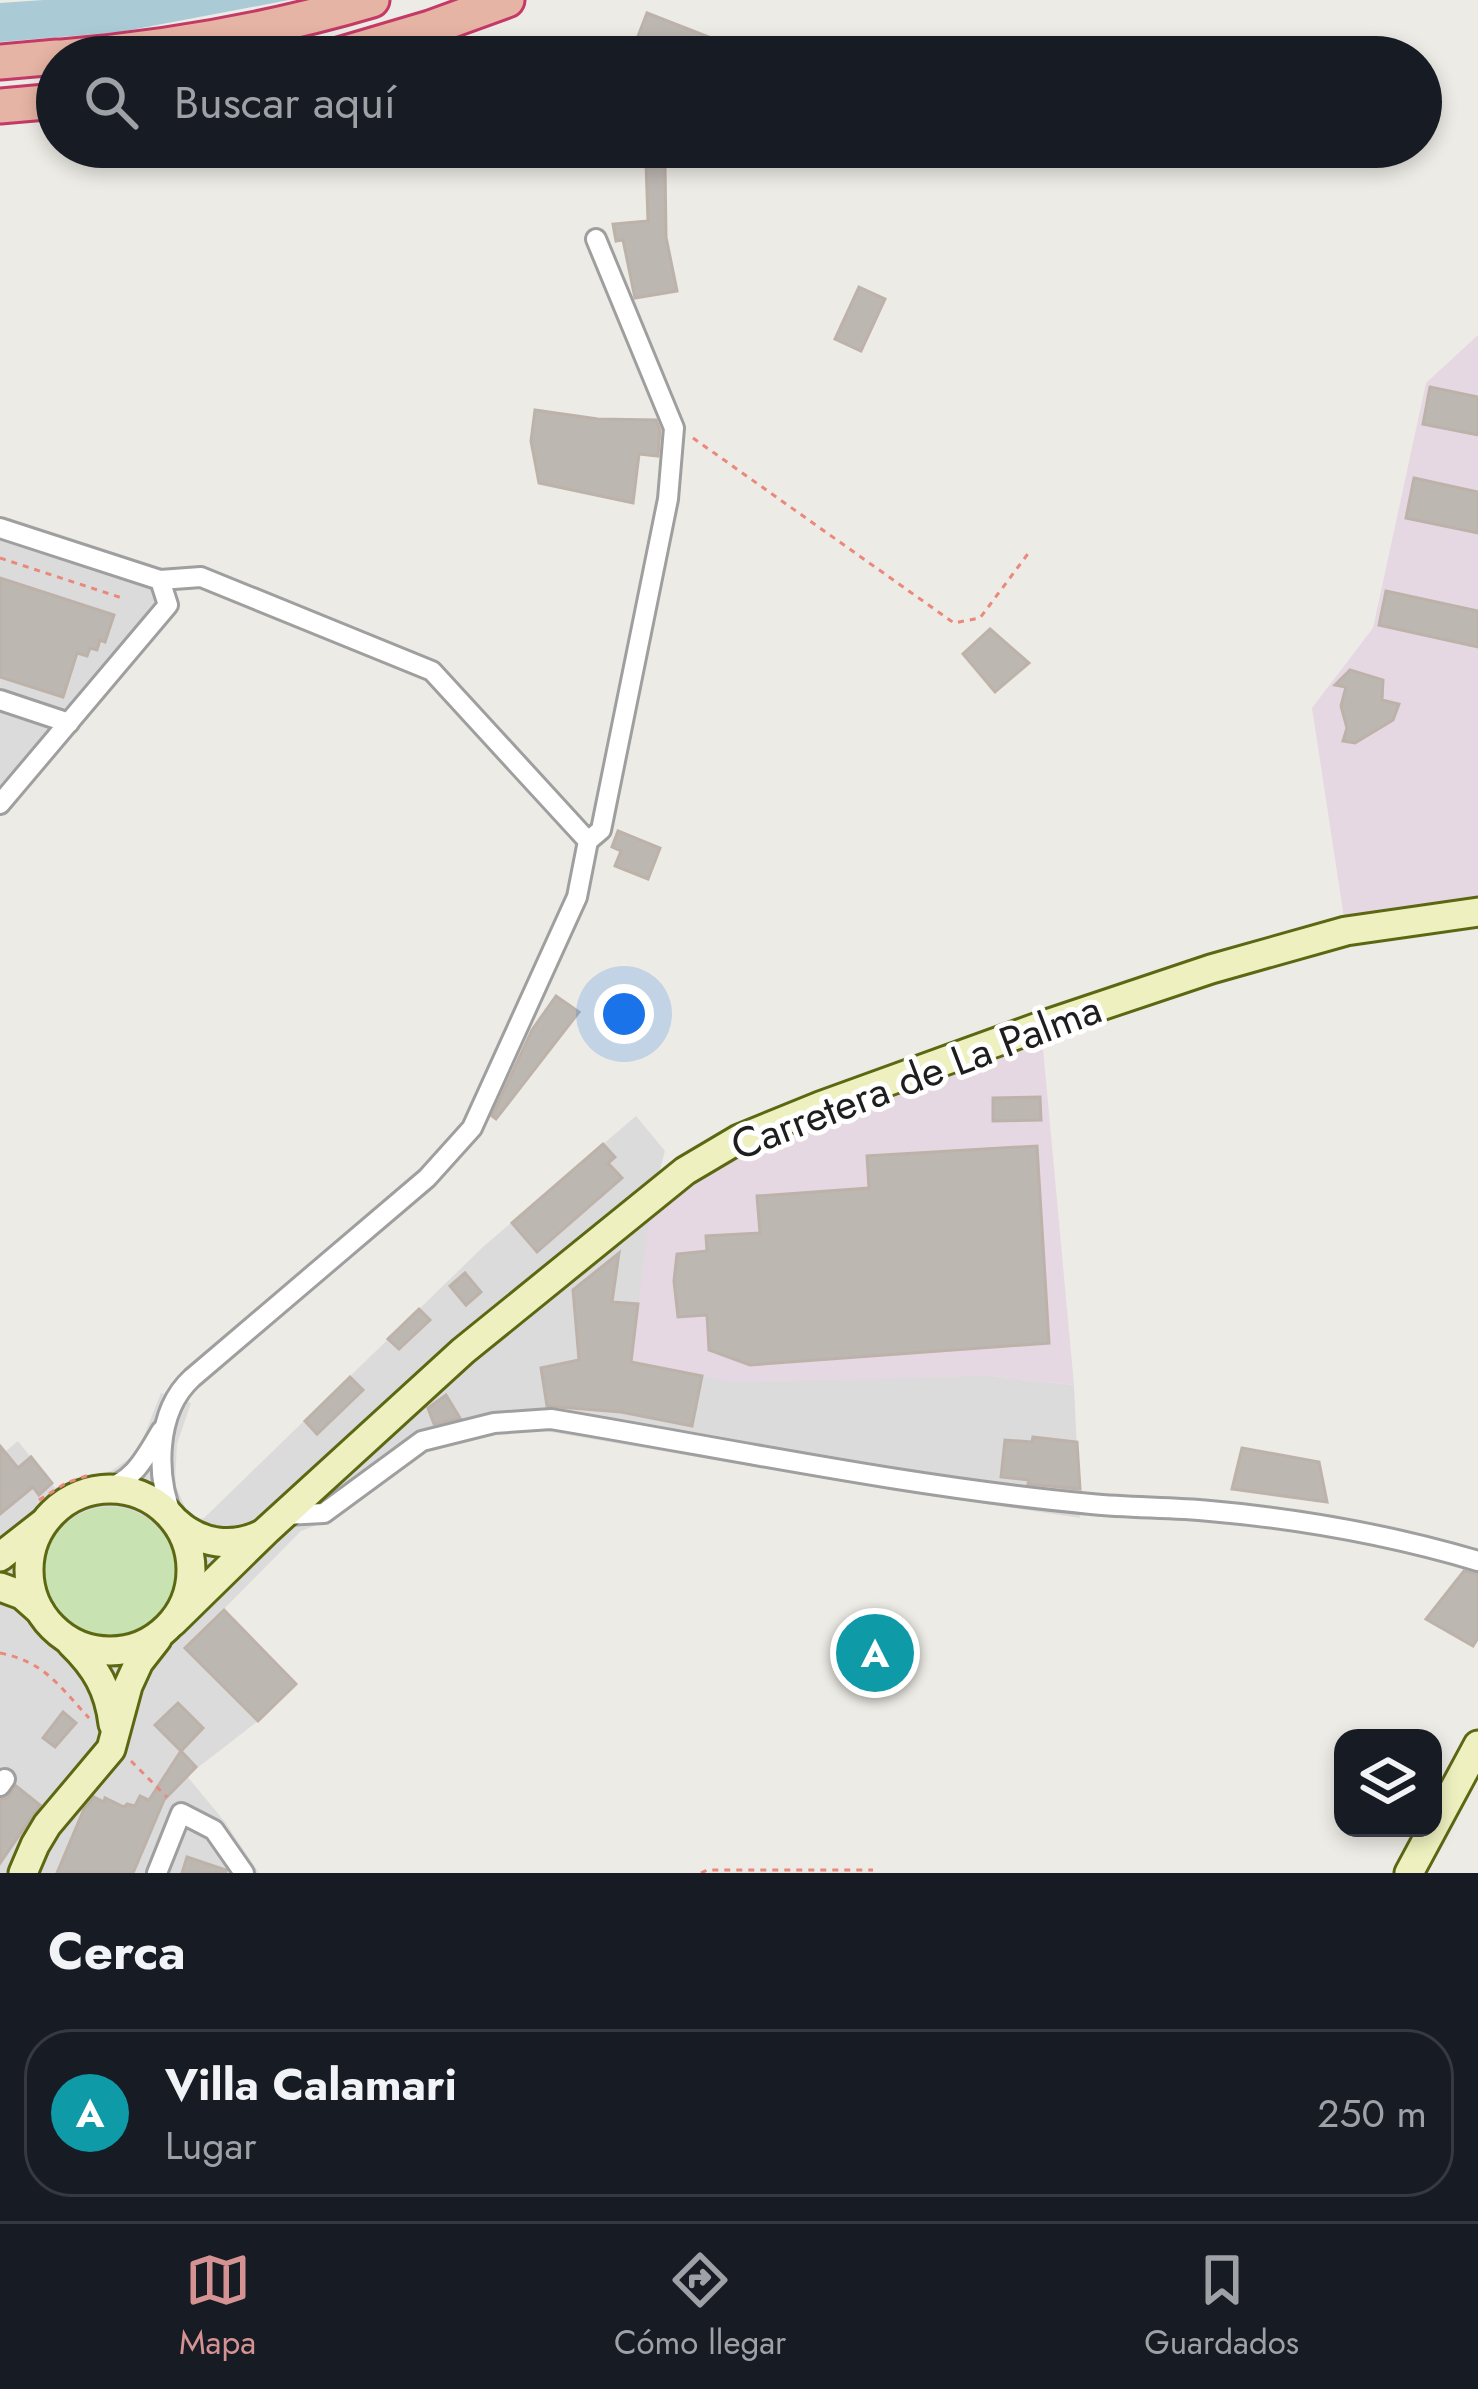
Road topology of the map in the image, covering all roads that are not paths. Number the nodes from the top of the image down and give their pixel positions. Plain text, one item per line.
1 (372, 0) edge
2 (507, 0) edge
3 (219, 36) edge
4 (403, 36) edge
5 (36, 59) edge
6 (0, 62) edge
7 (36, 103) edge
8 (0, 106) edge
9 (596, 239) dead end
10 (0, 528) edge
11 (160, 580) junction
12 (0, 700) edge
13 (69, 723) junction
14 (0, 804) edge
15 (588, 841) junction
16 (1478, 912) edge
17 (167, 1422) junction
18 (95, 1482) junction
19 (38, 1514) junction
20 (174, 1520) junction
21 (274, 1523) junction
22 (0, 1557) edge
23 (1478, 1561) edge
24 (0, 1587) edge
25 (40, 1612) junction
26 (166, 1629) junction
27 (64, 1637) junction
28 (118, 1743) junction
29 (1478, 1745) edge
30 (23, 1873) edge
31 (157, 1873) edge
32 (244, 1873) edge
33 (1409, 1873) edge

1 - 3 highway
2 - 4 highway
5 - 6 highway
7 - 8 highway
9 - 15 street
10 - 11 street
11 - 13 street
11 - 15 street
12 - 13 street
13 - 14 street
15 - 17 street
16 - 21 main road, Carretera de La Palma
17 - 18 street
17 - 20 street
18 - 19 main road
18 - 20 main road
19 - 22 main road
19 - 25 main road
20 - 21 main road
20 - 26 main road
21 - 23 street
21 - 26 main road, Carretera de La Palma
24 - 25 main road
25 - 27 main road
26 - 27 main road
26 - 28 main road
27 - 28 main road
28 - 30 main road
29 - 33 main road
31 - 32 street

